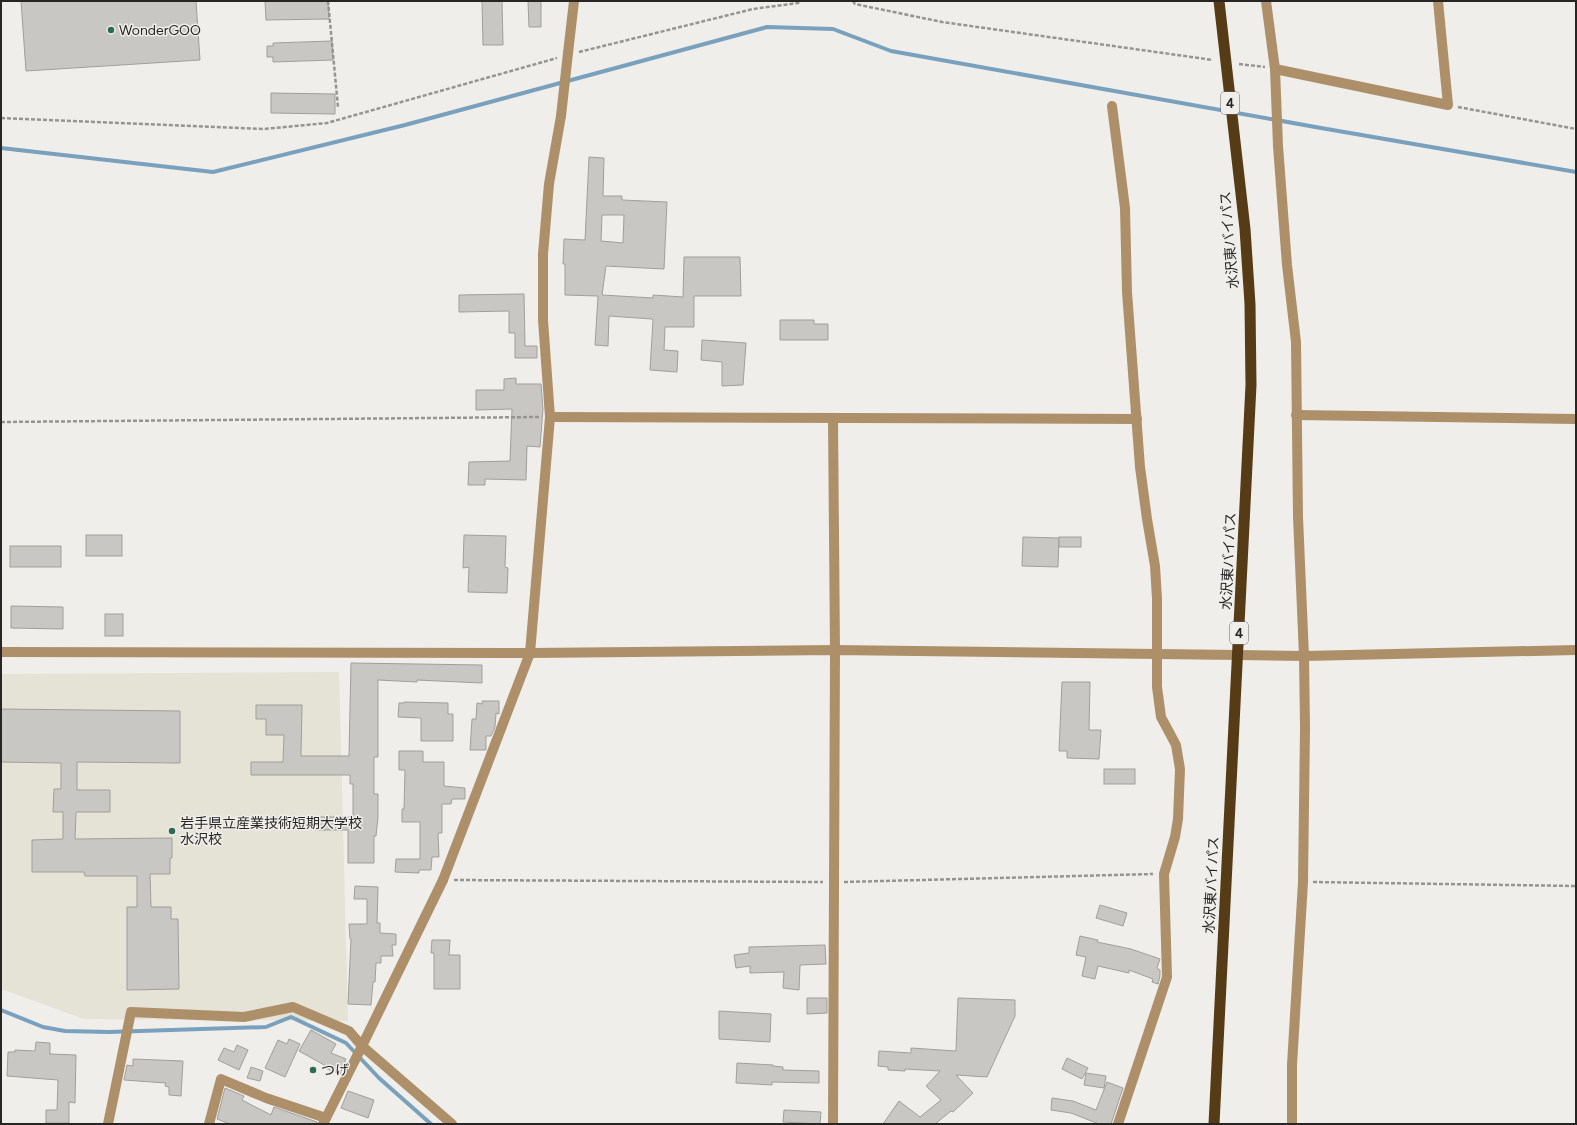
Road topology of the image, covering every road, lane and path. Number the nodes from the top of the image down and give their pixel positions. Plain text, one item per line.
1 (328, 1) edge
2 (574, 1) edge
3 (800, 1) edge
4 (853, 1) edge
5 (1219, 1) edge
6 (1266, 1) edge
7 (1438, 1) edge
8 (569, 54) junction
9 (1213, 60) dead end
10 (1239, 64) dead end
11 (1275, 69) junction
12 (1448, 105) junction
13 (1112, 106) dead end
14 (338, 107) dead end
15 (1, 118) edge
16 (1576, 129) edge
17 (1296, 414) junction
18 (550, 417) junction
19 (833, 419) junction
20 (1137, 419) junction
21 (1576, 419) edge
22 (1, 422) edge
23 (835, 650) junction
24 (1576, 650) edge
25 (1, 652) edge
26 (530, 653) junction
27 (1157, 655) junction
28 (1238, 655) junction
29 (1304, 656) junction
30 (1164, 874) junction
31 (443, 880) junction
32 (834, 882) junction
33 (1303, 882) junction
34 (1576, 886) edge
35 (362, 1046) junction
36 (324, 1121) edge
37 (108, 1124) edge
38 (209, 1124) edge
39 (452, 1124) edge
40 (833, 1124) edge
41 (1118, 1124) edge
42 (1214, 1124) edge
43 (1292, 1124) edge

1 - 14 path
2 - 8 street
3 - 8 path
4 - 9 path
5 - 28 highway, 水沢東バイパス / 4
6 - 11 street
7 - 12 street
8 - 15 path
8 - 18 street, bridge
10 - 11 path
11 - 12 street
11 - 17 street
12 - 16 path
13 - 20 street
17 - 21 street
17 - 29 street
18 - 19 street
18 - 22 path
18 - 26 street
19 - 20 street
19 - 23 street
20 - 27 street
23 - 26 street
23 - 27 street
23 - 32 street
24 - 29 street
25 - 26 street
26 - 31 street
27 - 28 street
27 - 30 street
28 - 29 street
28 - 42 highway, 水沢東バイパス / 4
29 - 33 street
30 - 32 path
30 - 41 street
31 - 32 path
31 - 35 street
32 - 40 street
33 - 34 path
33 - 43 street
35 - 36 street
35 - 37 street
35 - 39 street
36 - 38 street

